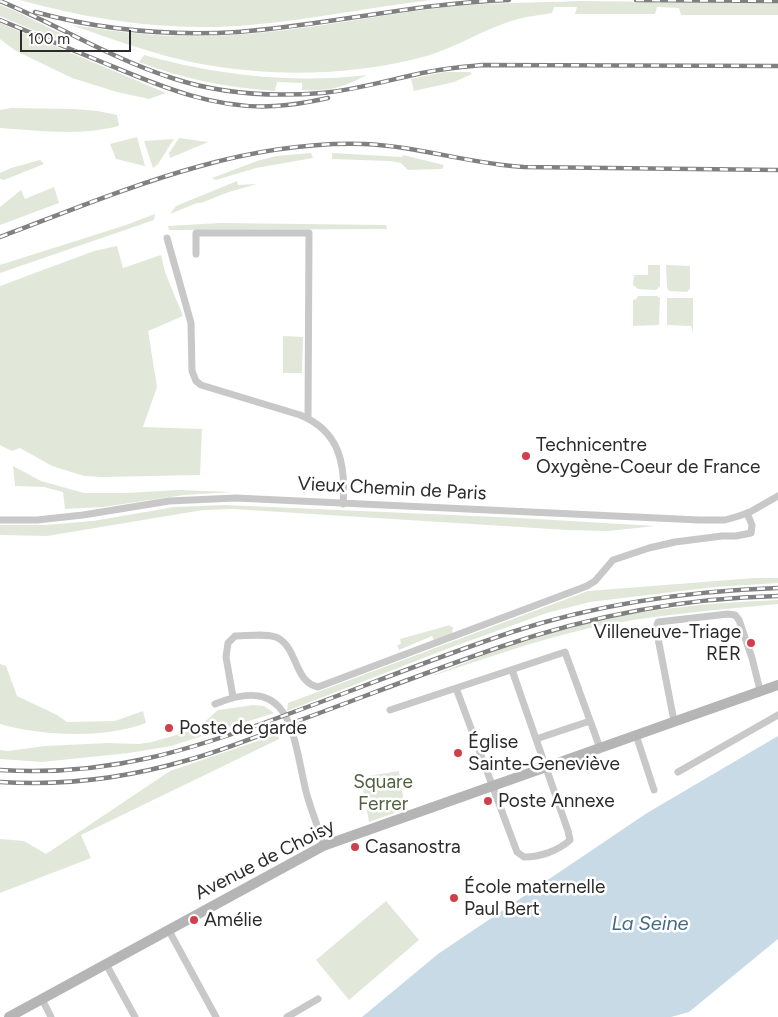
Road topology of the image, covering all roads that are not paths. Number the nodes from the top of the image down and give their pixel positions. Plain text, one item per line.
1 (167, 238) dead end
2 (196, 254) dead end
3 (308, 418) junction
4 (778, 496) edge
5 (343, 504) junction
6 (747, 514) junction
7 (0, 520) edge
8 (512, 670) junction
9 (778, 685) edge
10 (456, 688) junction
11 (760, 690) junction
12 (233, 697) junction
13 (215, 704) dead end
14 (390, 710) dead end
15 (778, 714) edge
16 (590, 720) junction
17 (674, 721) junction
18 (636, 735) junction
19 (536, 739) junction
20 (600, 748) junction
21 (546, 768) junction
22 (678, 772) dead end
23 (492, 787) junction
24 (654, 790) dead end
25 (323, 846) junction
26 (168, 930) junction
27 (106, 964) junction
28 (42, 999) junction
29 (318, 999) dead end
30 (9, 1017) edge
31 (51, 1017) edge
32 (135, 1017) edge
33 (216, 1017) edge
34 (287, 1017) edge

1 - 3 street
2 - 3 street
3 - 5 street
4 - 6 street, Vieux Chemin de Paris
5 - 6 street, Vieux Chemin de Paris
5 - 7 street, Vieux Chemin de Paris
6 - 12 street
8 - 10 street
8 - 16 street
8 - 19 street
9 - 11 main road, Avenue de Choisy
10 - 14 street
10 - 23 street
11 - 17 main road, Avenue de Choisy
11 - 17 street
12 - 13 street
12 - 25 street
15 - 22 street
16 - 19 street
16 - 20 street
17 - 18 main road, Avenue de Choisy
18 - 20 main road, Avenue de Choisy
18 - 24 street
19 - 21 street
20 - 21 main road, Avenue de Choisy
21 - 23 main road, Avenue de Choisy
21 - 23 street
23 - 25 main road, Avenue de Choisy
25 - 26 main road, Avenue de Choisy
26 - 27 main road, Avenue de Choisy
26 - 33 street
27 - 28 main road, Avenue de Choisy
27 - 32 street
28 - 30 main road, Avenue de Choisy
28 - 31 street
29 - 34 street

